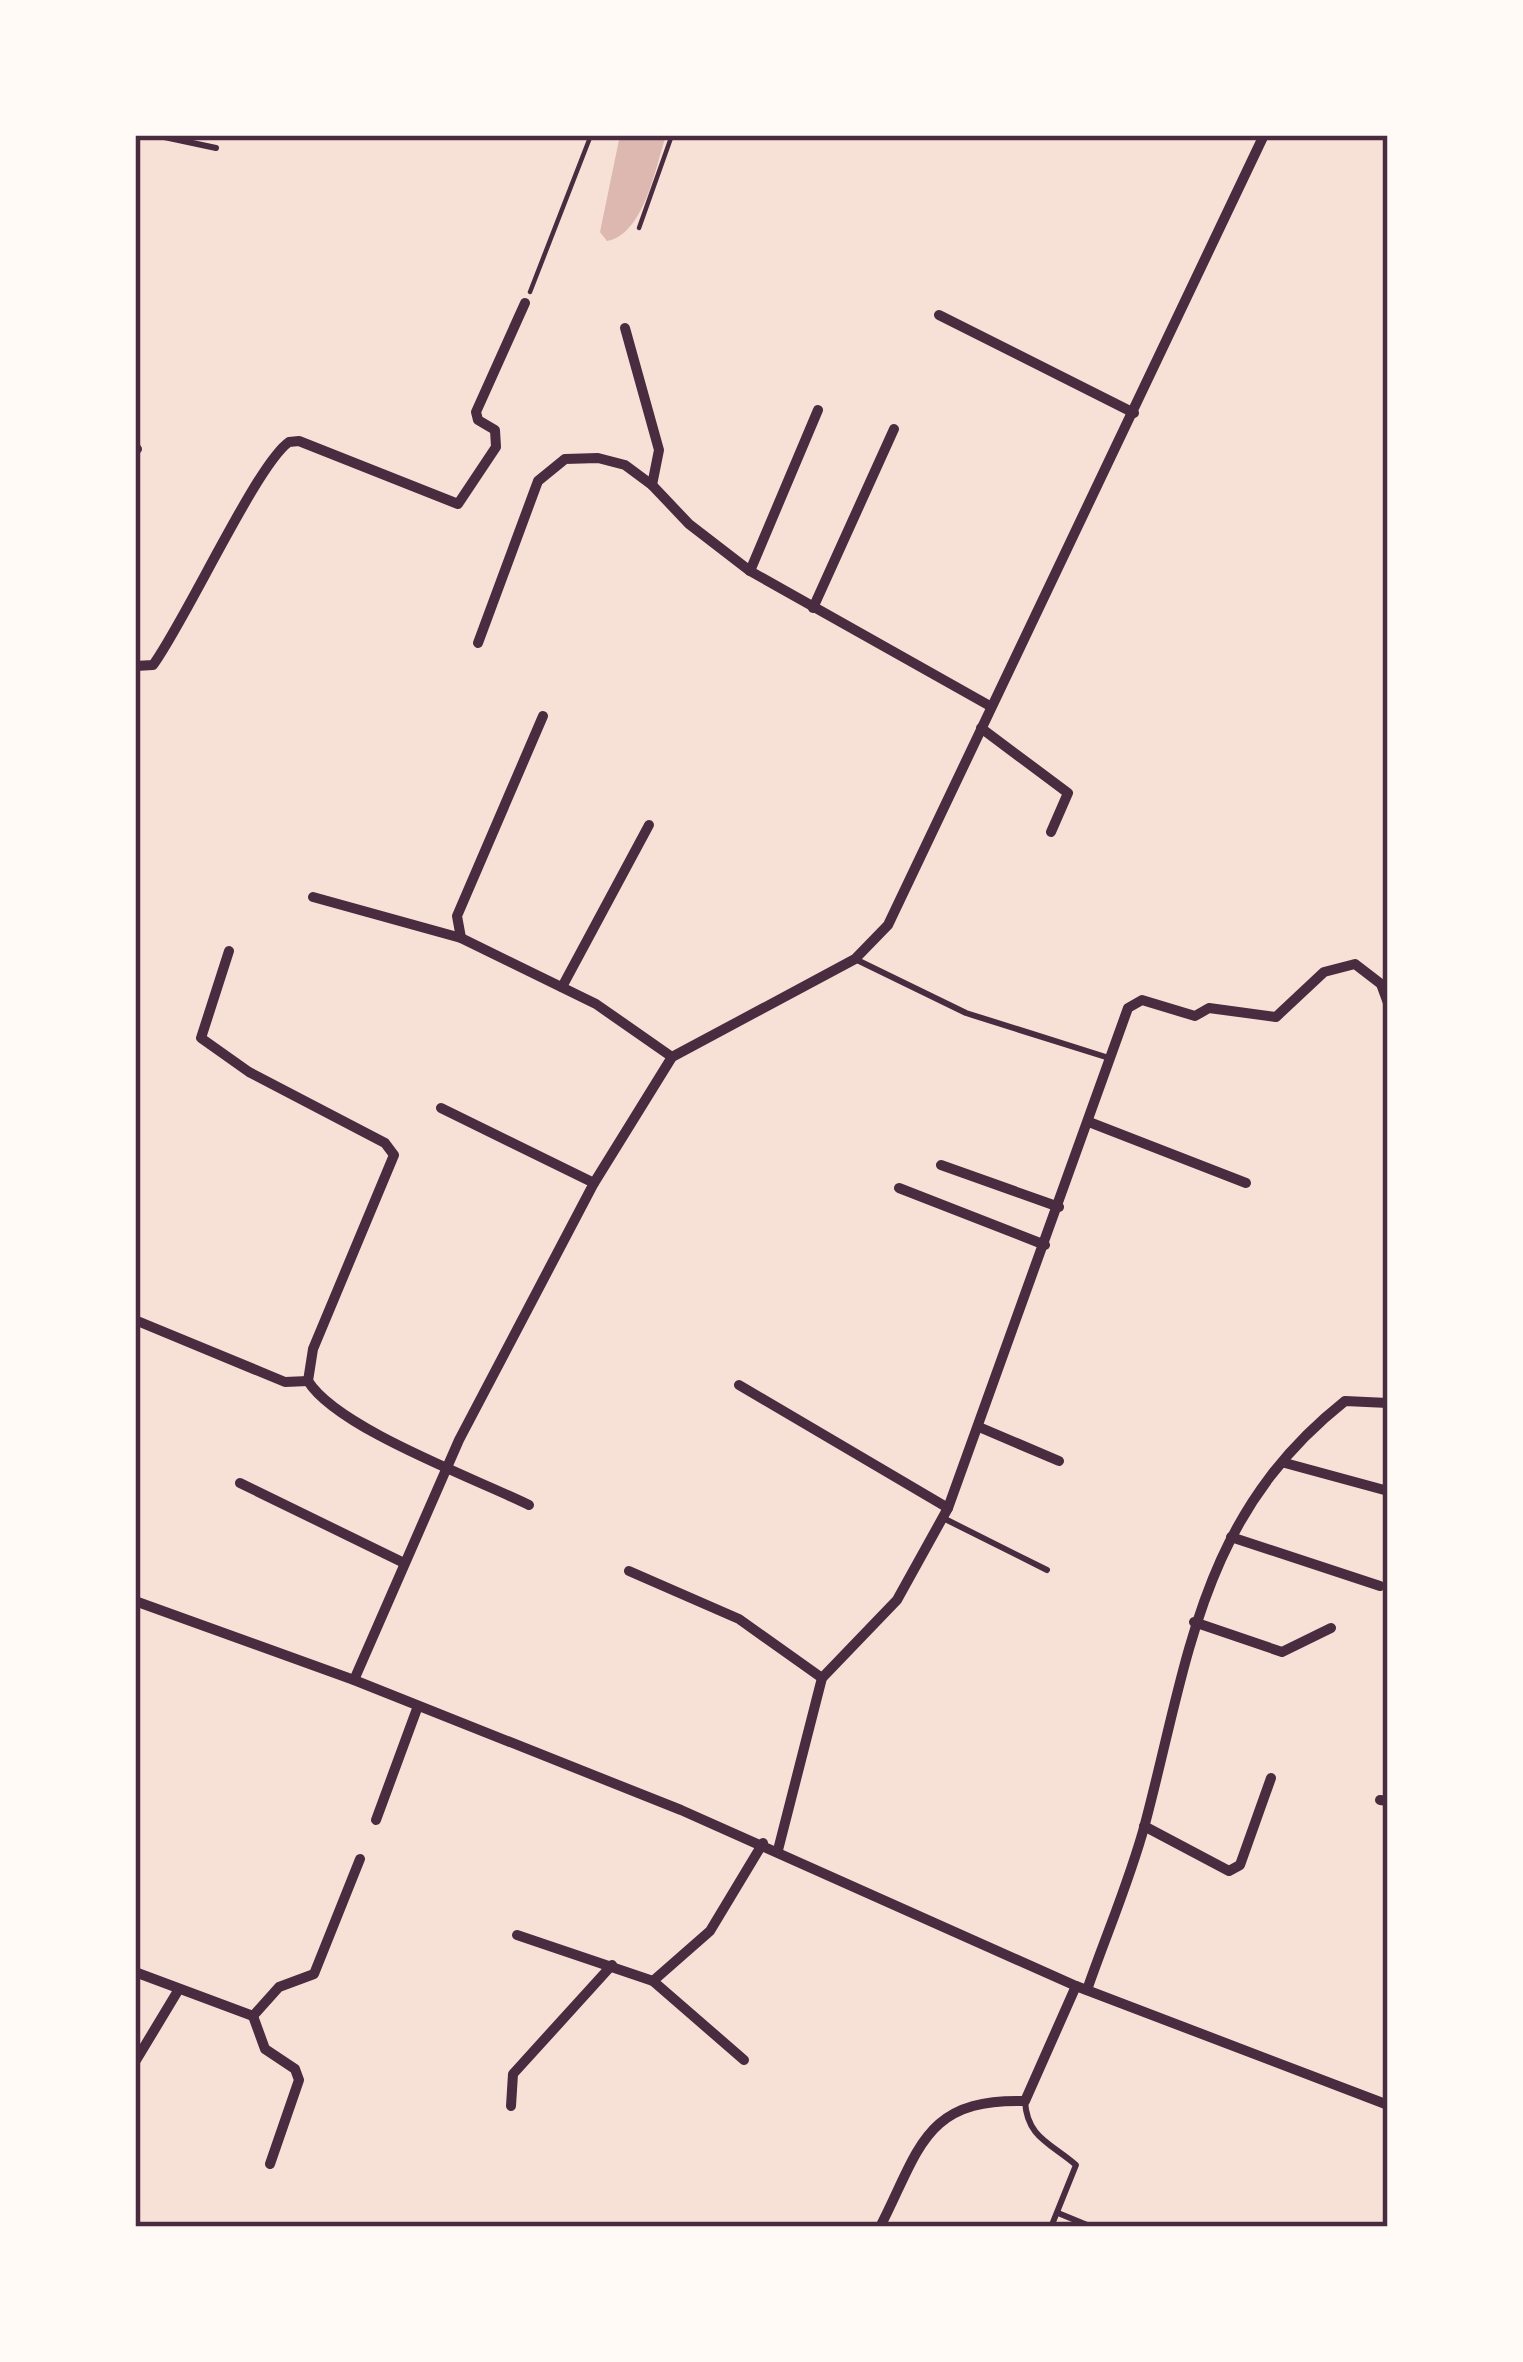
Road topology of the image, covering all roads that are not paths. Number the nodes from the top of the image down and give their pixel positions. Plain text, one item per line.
1 (155, 135) edge
2 (1262, 140) edge
3 (216, 148) dead end
4 (525, 303) road end
5 (939, 315) dead end
6 (625, 328) dead end
7 (818, 410) dead end
8 (1134, 412) junction
9 (894, 429) dead end
10 (652, 484) junction
11 (750, 571) junction
12 (813, 608) junction
13 (478, 643) dead end
14 (135, 666) edge
15 (990, 706) junction
16 (543, 716) dead end
17 (981, 728) junction
18 (649, 824) dead end
19 (1051, 832) dead end
20 (313, 897) dead end
21 (460, 938) junction
22 (229, 951) dead end
23 (855, 959) junction
24 (562, 987) junction
25 (1388, 1003) edge
26 (672, 1057) junction
27 (1111, 1059) junction
28 (441, 1108) dead end
29 (1089, 1121) junction
30 (941, 1165) dead end
31 (594, 1183) junction
32 (1246, 1183) dead end
33 (899, 1188) dead end
34 (1059, 1207) junction
35 (1045, 1246) junction
36 (135, 1320) edge
37 (308, 1381) junction
38 (740, 1385) dead end
39 (1388, 1403) edge
40 (979, 1427) junction
41 (1059, 1462) dead end
42 (1285, 1462) junction
43 (448, 1464) junction
44 (240, 1483) dead end
45 (1388, 1491) edge
46 (529, 1505) dead end
47 (946, 1513) junction
48 (1231, 1537) junction
49 (402, 1562) junction
50 (1047, 1570) dead end
51 (629, 1571) dead end
52 (1380, 1586) dead end
53 (135, 1601) edge
54 (1194, 1622) junction
55 (1331, 1628) dead end
56 (822, 1678) junction
57 (355, 1680) junction
58 (418, 1706) junction
59 (1271, 1778) dead end
60 (376, 1820) dead end
61 (1144, 1826) junction
62 (763, 1843) junction
63 (778, 1850) junction
64 (360, 1859) dead end
65 (517, 1935) dead end
66 (612, 1965) junction
67 (135, 1972) edge
68 (652, 1982) junction
69 (1081, 1988) junction
70 (179, 1989) junction
71 (254, 2016) junction
72 (744, 2060) dead end
73 (135, 2062) edge
74 (1025, 2101) junction
75 (1388, 2105) edge
76 (511, 2106) dead end
77 (270, 2164) dead end
78 (1058, 2212) junction
79 (880, 2227) edge
80 (1052, 2227) edge
81 (1092, 2227) edge

1 - 3 lane
2 - 8 street
4 - 14 street
5 - 8 street
6 - 10 street
7 - 11 street
8 - 15 street
9 - 12 street
10 - 11 street
10 - 13 street
11 - 12 street
12 - 15 street
15 - 17 street
16 - 21 street
17 - 19 street
17 - 23 street
18 - 24 street
20 - 21 street
21 - 24 street
22 - 37 street
23 - 26 street
23 - 27 lane
24 - 26 street
25 - 27 street
26 - 31 street
27 - 29 street
28 - 31 street
29 - 32 street
29 - 34 street
30 - 34 street
31 - 43 street
33 - 35 street
34 - 35 street
35 - 40 street
36 - 37 street
37 - 43 street
38 - 47 street
39 - 42 street
40 - 41 street
40 - 47 street
42 - 45 street
42 - 48 street
43 - 46 street
43 - 49 street
44 - 49 street
47 - 50 lane
47 - 56 street
48 - 52 street
48 - 54 street
49 - 57 street
51 - 56 street
53 - 57 street
54 - 55 street
54 - 61 street
56 - 63 street
57 - 58 street
58 - 60 street
58 - 62 street
59 - 61 street
61 - 69 street
62 - 63 street
62 - 68 street
63 - 69 street
64 - 71 street
65 - 66 street
66 - 68 street
66 - 76 street
67 - 70 street
68 - 72 street
69 - 74 street
69 - 75 street
70 - 71 street
70 - 73 street
71 - 77 street
74 - 78 lane
74 - 79 street
78 - 80 lane
78 - 81 lane

